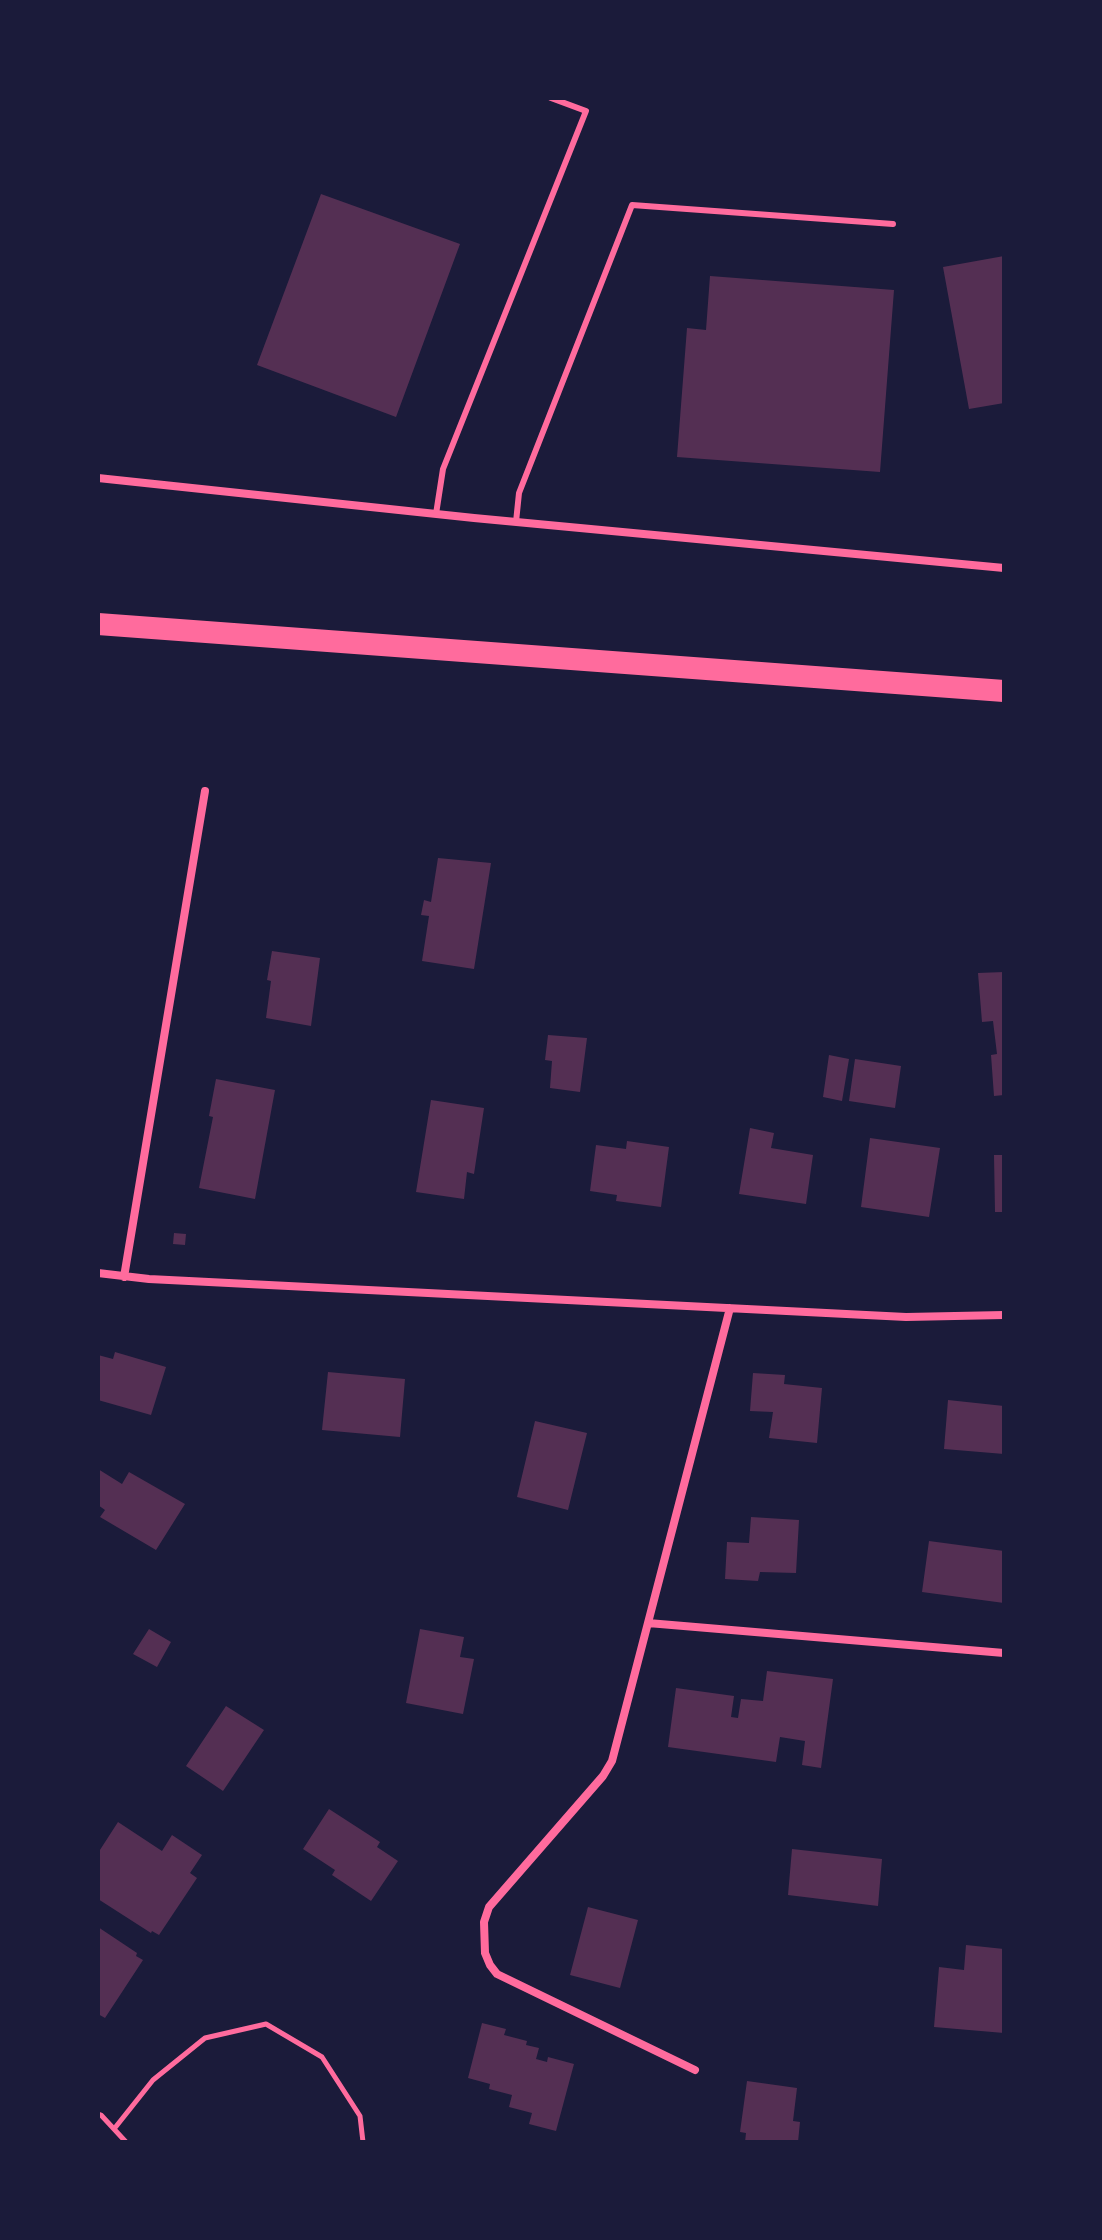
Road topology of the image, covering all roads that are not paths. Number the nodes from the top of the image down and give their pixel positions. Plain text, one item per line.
1 (551, 98) edge
2 (893, 224) dead end
3 (98, 478) edge
4 (436, 514) junction
5 (516, 522) junction
6 (1004, 568) edge
7 (98, 624) edge
8 (1004, 691) edge
9 (205, 791) dead end
10 (98, 1273) edge
11 (124, 1277) junction
12 (730, 1308) junction
13 (1004, 1315) edge
14 (648, 1623) junction
15 (1004, 1653) edge
16 (695, 2070) dead end

1 - 4 lane
2 - 5 lane
3 - 4 street
4 - 5 street
5 - 6 street
7 - 8 highway
9 - 11 street
10 - 11 street
11 - 12 street
12 - 13 street
12 - 14 street
14 - 15 street
14 - 16 street

